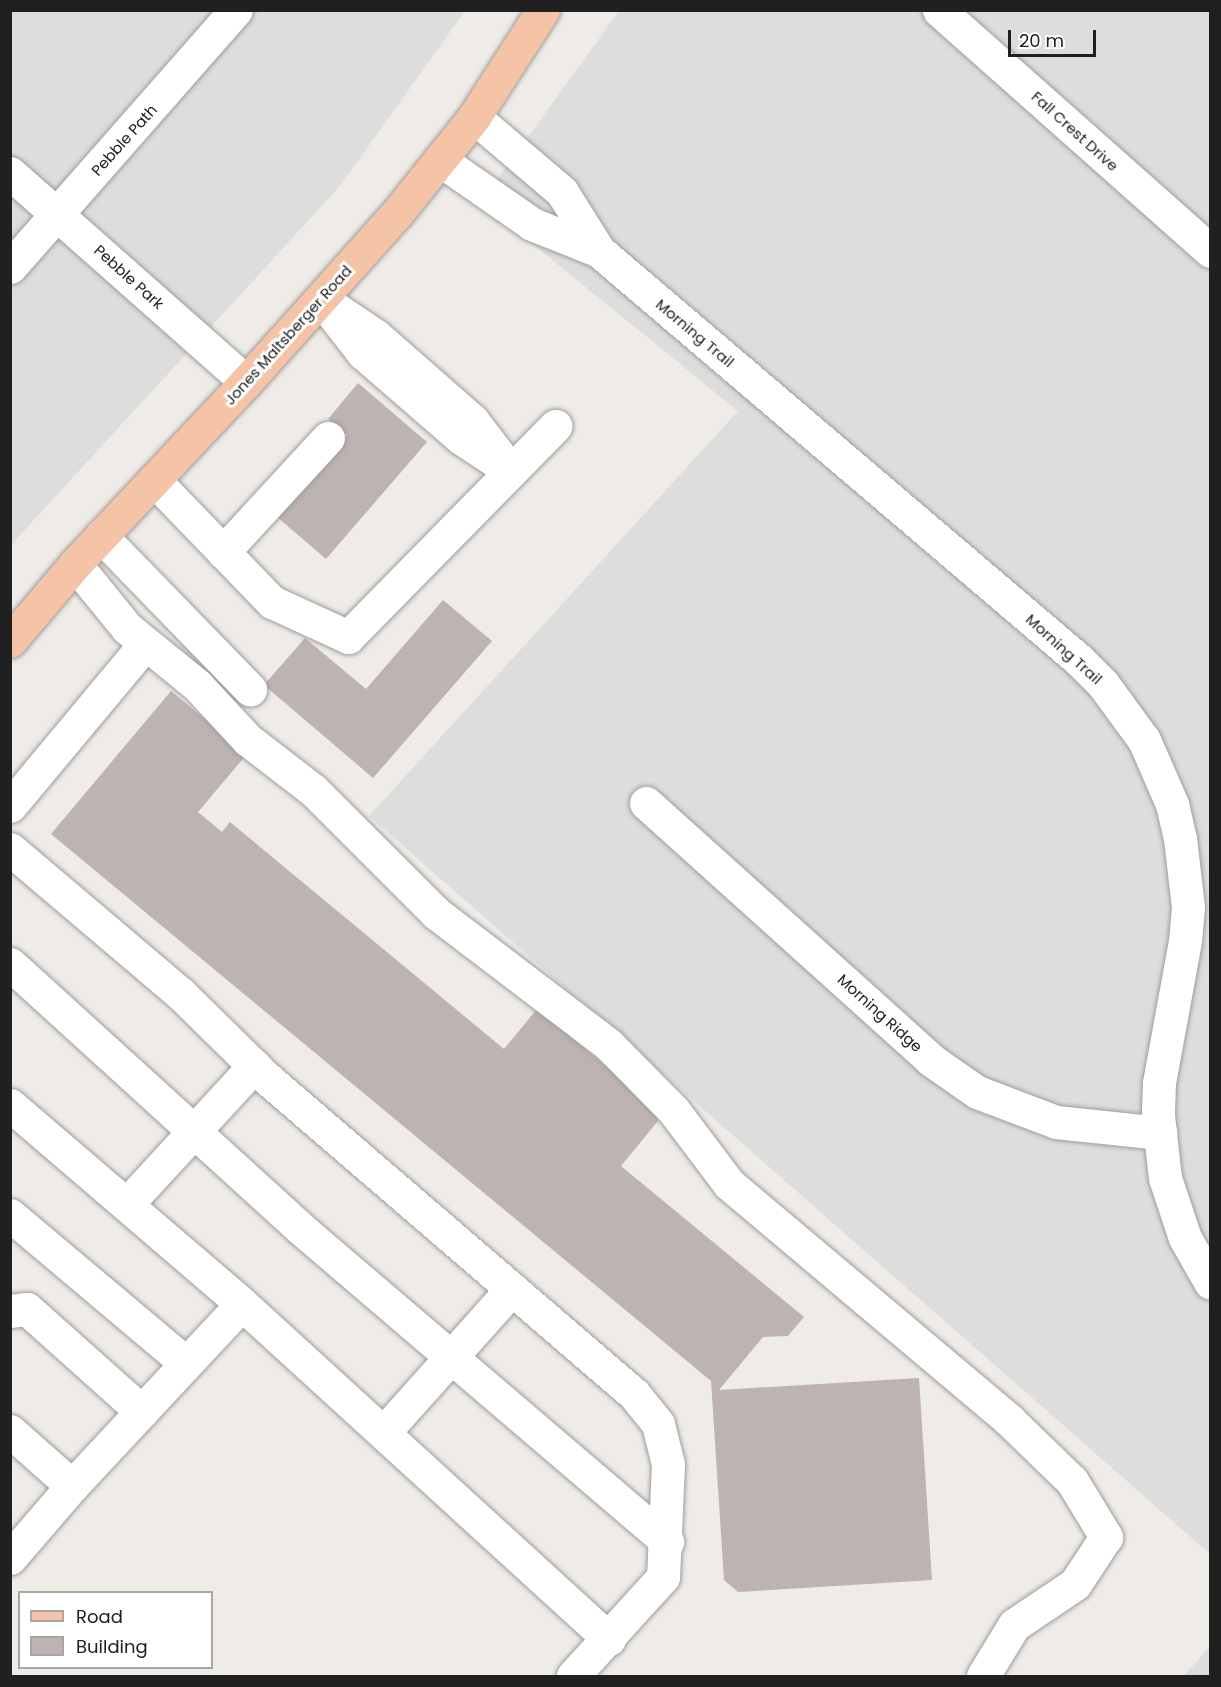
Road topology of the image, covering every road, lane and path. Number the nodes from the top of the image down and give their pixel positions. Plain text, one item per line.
1 (236, 10) edge
2 (543, 10) edge
3 (939, 10) edge
4 (474, 117) junction
5 (440, 160) junction
6 (10, 173) edge
7 (58, 214) junction
8 (599, 251) junction
9 (1210, 251) edge
10 (10, 267) edge
11 (321, 299) junction
12 (246, 382) junction
13 (555, 426) dead end
14 (328, 438) dead end
15 (511, 471) junction
16 (154, 480) junction
17 (101, 536) junction
18 (223, 552) junction
19 (75, 564) junction
20 (10, 641) edge
21 (146, 644) junction
22 (250, 690) dead end
23 (646, 803) dead end
24 (10, 806) edge
25 (10, 849) edge
26 (1198, 874) edge
27 (10, 964) edge
28 (254, 1066) junction
29 (16, 1121) edge
30 (193, 1131) junction
31 (1160, 1132) junction
32 (127, 1204) junction
33 (10, 1215) edge
34 (1210, 1282) edge
35 (512, 1290) junction
36 (243, 1304) junction
37 (10, 1311) edge
38 (452, 1357) junction
39 (186, 1363) junction
40 (142, 1412) junction
41 (10, 1431) edge
42 (384, 1432) junction
43 (72, 1486) junction
44 (667, 1542) junction
45 (10, 1558) edge
46 (609, 1639) junction
47 (573, 1677) edge
48 (983, 1677) edge

1 - 7 street, Pebble Path
2 - 4 main road, Jones Maltsberger Road
3 - 9 street, Fall Crest Drive
4 - 5 main road, Jones Maltsberger Road
4 - 8 street, Morning Trail
5 - 8 street, Morning Trail
5 - 11 main road, Jones Maltsberger Road
6 - 7 street, Pebble Park
7 - 10 street, Pebble Path
7 - 12 street, Pebble Park
8 - 26 street, Morning Trail
11 - 12 main road, Jones Maltsberger Road
11 - 15 street
12 - 16 main road, Jones Maltsberger Road
13 - 15 street
14 - 18 street
15 - 18 street
16 - 17 main road, Jones Maltsberger Road
16 - 18 street
17 - 19 main road, Jones Maltsberger Road
17 - 22 street
19 - 20 main road, Jones Maltsberger Road
19 - 21 street
21 - 24 street
21 - 48 street
23 - 31 street, Morning Ridge
25 - 28 street
26 - 31 street, Morning Trail
27 - 30 street
28 - 30 street
28 - 35 street
29 - 32 street
30 - 32 street
30 - 38 street
31 - 34 street, Morning Trail
32 - 36 street
33 - 39 street
35 - 38 street
35 - 44 street
36 - 39 street
36 - 42 street
37 - 40 street
38 - 42 street
38 - 44 street
39 - 40 street
40 - 43 street
41 - 43 street
42 - 46 street
43 - 45 street
44 - 46 street
46 - 47 street

